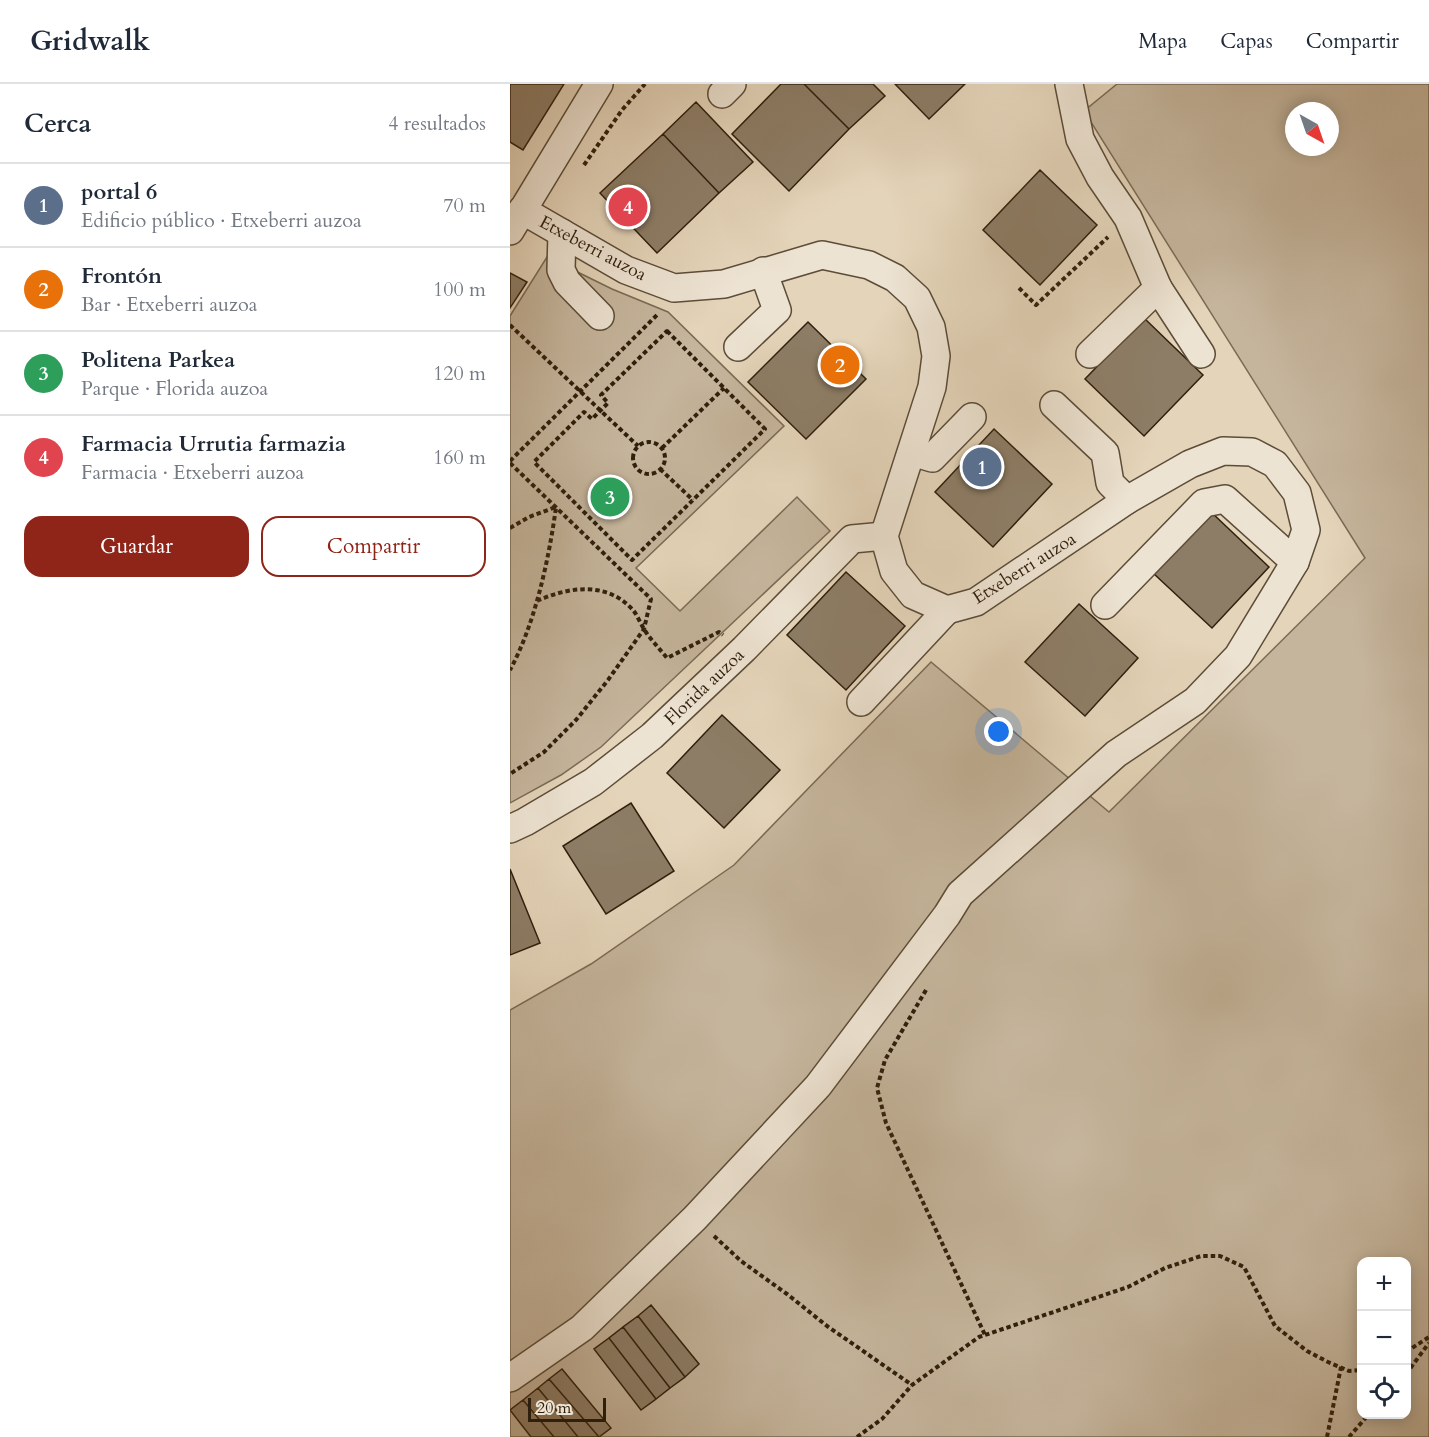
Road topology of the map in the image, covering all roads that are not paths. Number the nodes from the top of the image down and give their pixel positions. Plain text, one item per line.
1 (599, 84) edge
2 (1069, 84) edge
3 (516, 220) edge
4 (562, 233) junction
5 (763, 271) junction
6 (1158, 288) junction
7 (600, 316) dead end
8 (738, 347) dead end
9 (1090, 354) dead end
10 (1201, 354) dead end
11 (1054, 405) dead end
12 (972, 417) dead end
13 (912, 452) junction
14 (1127, 500) junction
15 (884, 536) junction
16 (1295, 562) junction
17 (1105, 605) dead end
18 (947, 610) junction
19 (861, 702) dead end
20 (510, 829) edge
21 (510, 1378) edge

1 - 3 street
2 - 6 street
3 - 4 street, Etxeberri auzoa
4 - 5 street, Etxeberri auzoa
4 - 7 street
5 - 8 street
5 - 13 street, Etxeberri auzoa
6 - 9 street
6 - 10 street
11 - 14 street
12 - 13 street
13 - 15 street, Etxeberri auzoa
14 - 16 street, Etxeberri auzoa
14 - 18 street, Etxeberri auzoa
15 - 18 street
15 - 20 street, Florida auzoa
16 - 17 street
16 - 21 street, Etxeberri auzoa
18 - 19 street

